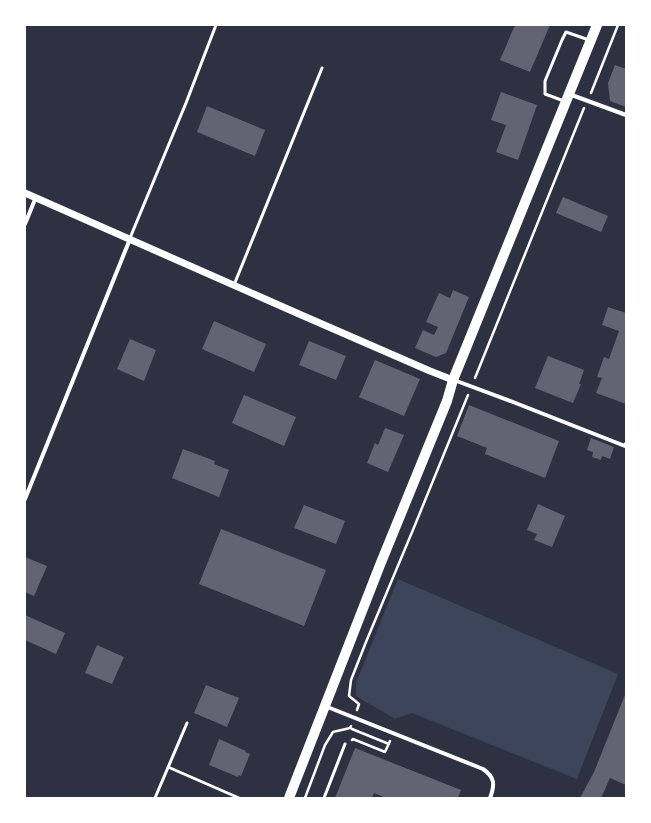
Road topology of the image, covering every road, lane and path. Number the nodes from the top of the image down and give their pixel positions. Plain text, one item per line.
1 (216, 25) edge
2 (597, 25) edge
3 (618, 25) edge
4 (590, 41) junction
5 (322, 68) dead end
6 (567, 98) junction
7 (588, 100) junction
8 (626, 115) edge
9 (25, 193) edge
10 (36, 197) junction
11 (25, 224) edge
12 (130, 238) junction
13 (234, 285) junction
14 (453, 380) junction
15 (471, 387) junction
16 (626, 444) edge
17 (25, 499) edge
18 (325, 706) junction
19 (354, 718) junction
20 (187, 723) dead end
21 (350, 728) junction
22 (394, 734) junction
23 (345, 744) joint
24 (389, 744) junction
25 (168, 767) junction
26 (155, 798) edge
27 (239, 798) edge
28 (289, 798) edge
29 (305, 798) edge
30 (324, 798) edge
31 (490, 798) edge

1 - 12 lane
2 - 4 main road
3 - 7 path
4 - 6 main road
4 - 6 lane
5 - 13 lane
6 - 7 street
6 - 14 main road
7 - 8 street
7 - 15 path
9 - 10 street
10 - 11 street
10 - 12 street
12 - 13 street
12 - 17 street
13 - 14 street
14 - 15 street
14 - 18 main road
15 - 16 street
15 - 19 path
18 - 19 street
18 - 28 main road
19 - 21 path
19 - 22 street
20 - 25 lane
21 - 24 path
21 - 29 path
22 - 24 path
22 - 31 street
23 - 24 path
23 - 30 lane
25 - 26 lane
25 - 27 lane

